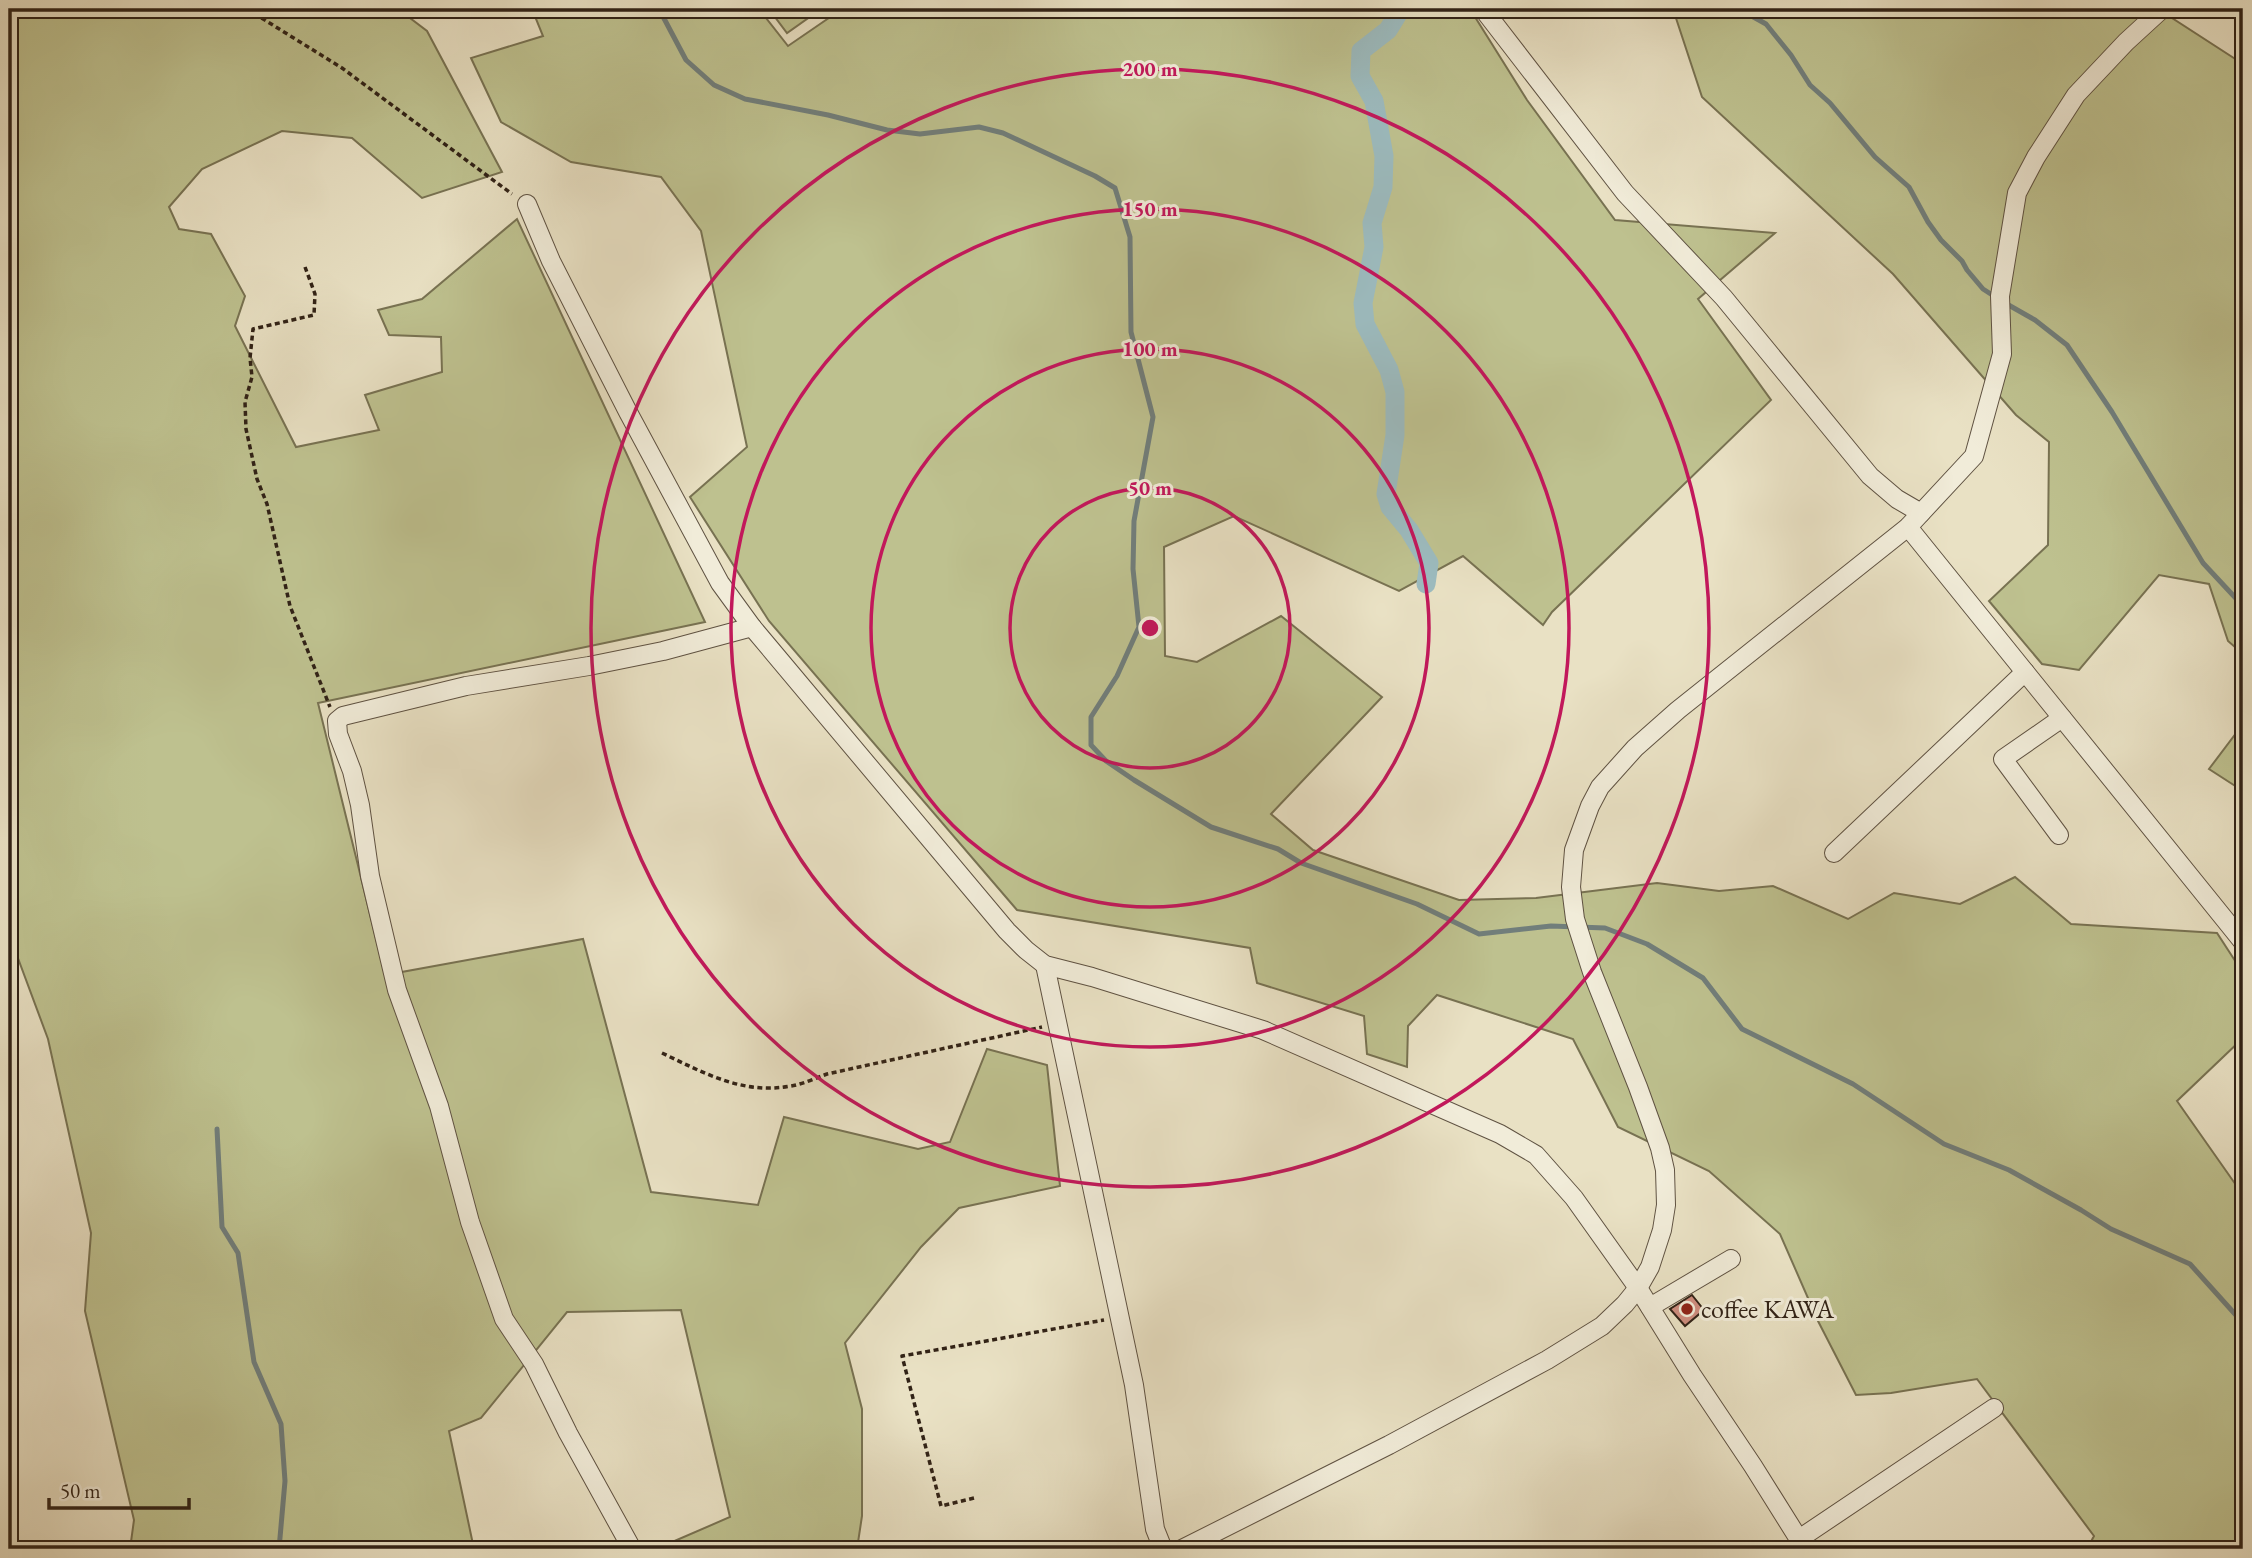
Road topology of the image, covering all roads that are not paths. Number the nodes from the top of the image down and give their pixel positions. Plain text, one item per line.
1 (1483, 9) edge
2 (2162, 9) edge
3 (527, 204) road end
4 (1921, 513) junction
5 (1908, 527) junction
6 (752, 627) junction
7 (2025, 672) junction
8 (2062, 718) junction
9 (2059, 835) dead end
10 (1834, 853) dead end
11 (2243, 942) edge
12 (1045, 965) junction
13 (1731, 1259) dead end
14 (1638, 1287) junction
15 (1650, 1307) junction
16 (1994, 1408) dead end
17 (1802, 1544) edge
18 (632, 1549) edge
19 (1163, 1549) edge
20 (1182, 1549) edge

1 - 4 street
2 - 4 street
3 - 6 street
4 - 5 street
5 - 7 street
5 - 14 street
6 - 12 street
6 - 18 street
7 - 8 street
7 - 10 street
8 - 9 street
8 - 11 street
12 - 14 street
12 - 19 street
13 - 15 street
14 - 15 street
14 - 20 street
15 - 17 street
16 - 17 street

